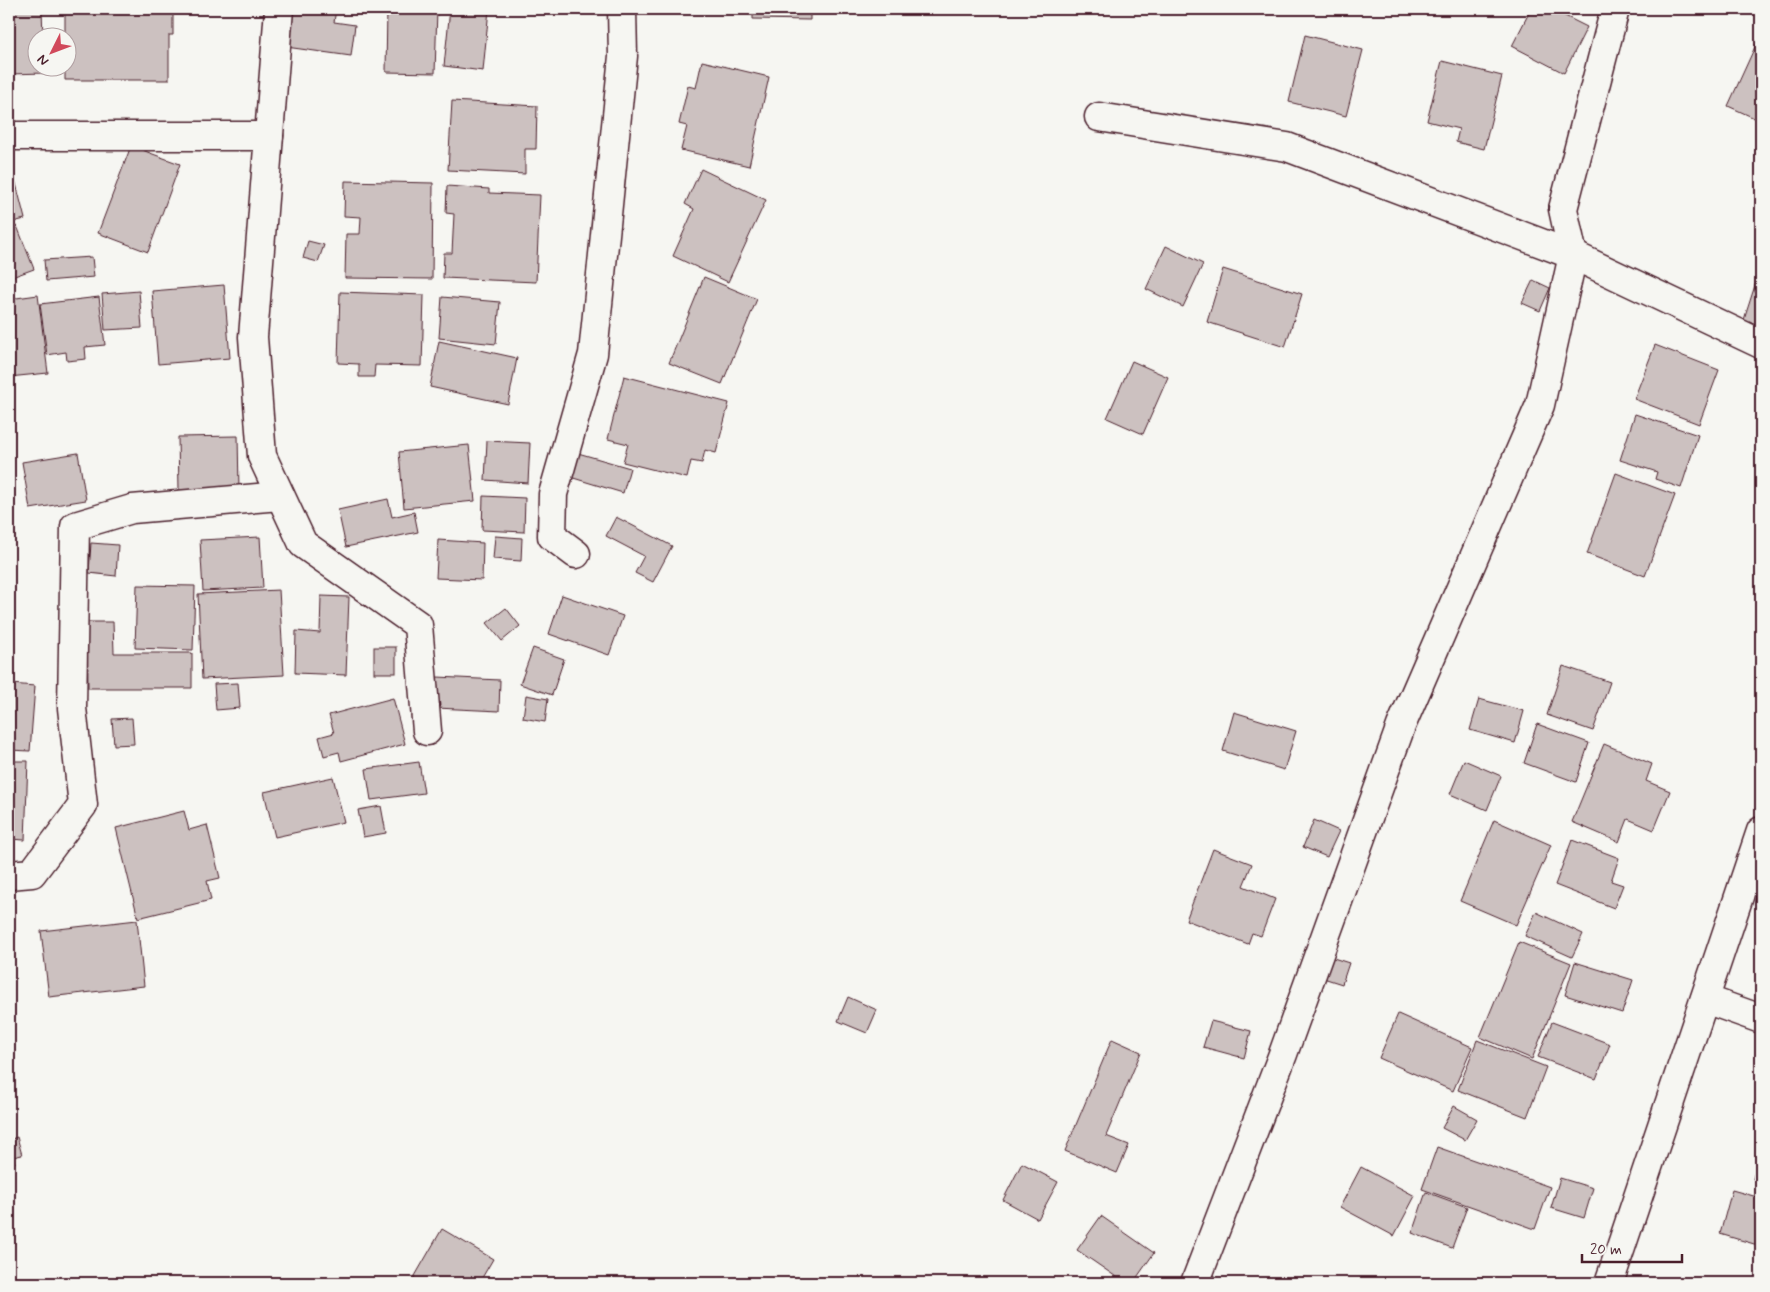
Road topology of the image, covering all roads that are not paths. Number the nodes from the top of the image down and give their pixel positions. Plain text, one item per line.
1 (279, 9) edge
2 (622, 9) edge
3 (1615, 9) edge
4 (1099, 117) dead end
5 (9, 136) edge
6 (269, 136) junction
7 (1573, 255) junction
8 (1761, 344) edge
9 (280, 496) junction
10 (576, 554) dead end
11 (427, 731) dead end
12 (1761, 831) edge
13 (9, 875) edge
14 (1705, 999) junction
15 (1761, 1020) edge
16 (1195, 1283) edge
17 (1610, 1283) edge

1 - 6 street
2 - 10 street
3 - 7 street
4 - 7 street
5 - 6 street
6 - 9 street
7 - 8 street
7 - 16 street
9 - 11 street
9 - 13 street
12 - 14 street
14 - 15 street
14 - 17 street

